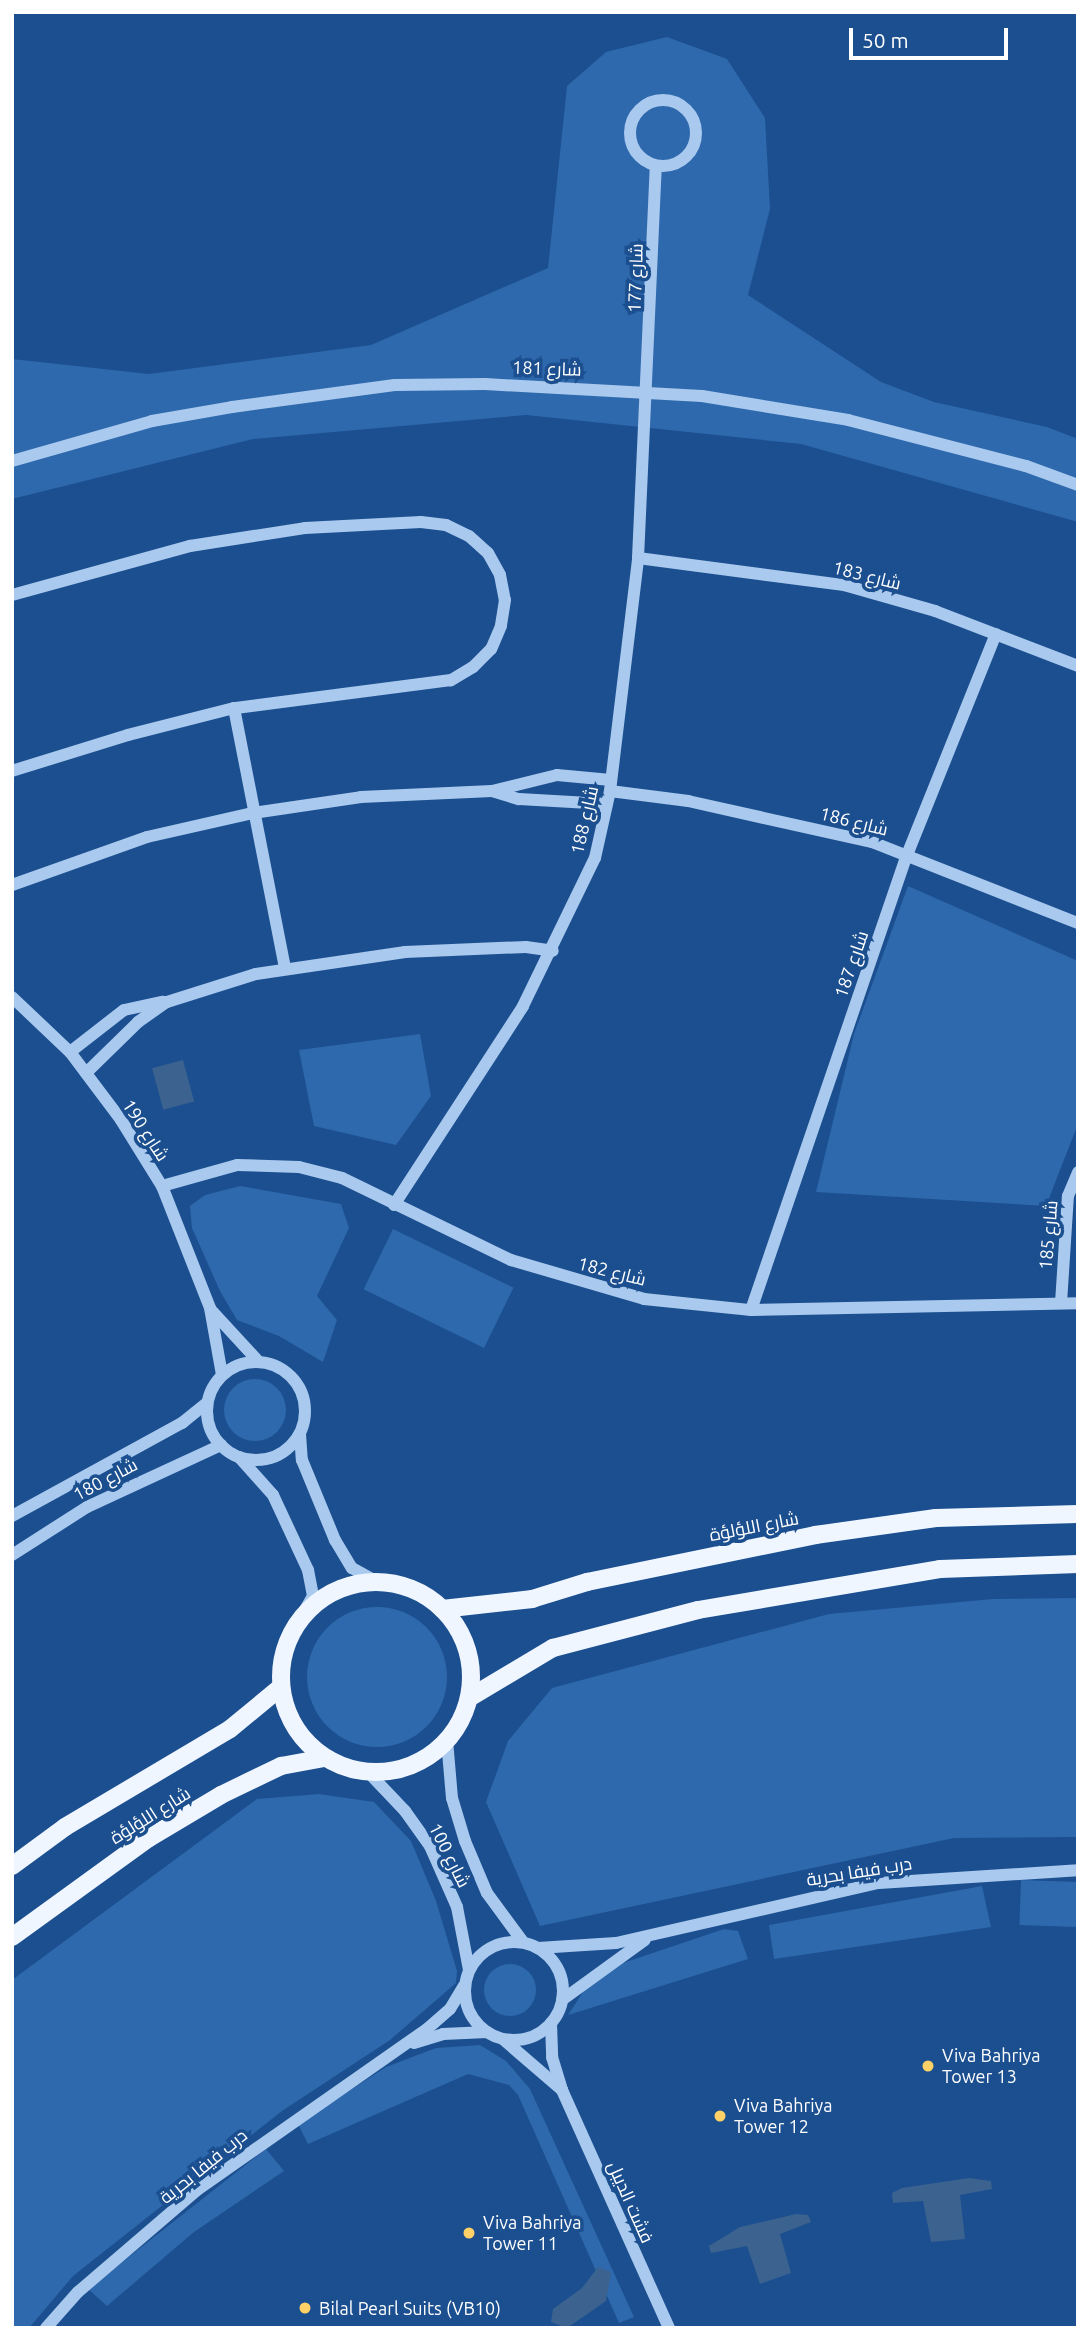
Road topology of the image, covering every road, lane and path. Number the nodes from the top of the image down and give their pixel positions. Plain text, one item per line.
1 (656, 166) junction
2 (643, 391) junction
3 (12, 461) edge
4 (1078, 485) edge
5 (638, 558) junction
6 (12, 595) edge
7 (996, 634) junction
8 (1078, 666) edge
9 (234, 708) junction
10 (12, 771) edge
11 (492, 791) junction
12 (610, 792) junction
13 (253, 813) junction
14 (907, 855) junction
15 (12, 885) edge
16 (1078, 923) edge
17 (553, 951) junction
18 (285, 967) junction
19 (12, 997) edge
20 (167, 1002) junction
21 (70, 1052) junction
22 (86, 1073) junction
23 (1078, 1172) edge
24 (162, 1186) junction
25 (394, 1205) junction
26 (1061, 1303) junction
27 (1078, 1303) edge
28 (210, 1308) junction
29 (751, 1310) junction
30 (258, 1361) junction
31 (222, 1376) junction
32 (207, 1403) junction
33 (300, 1434) junction
34 (220, 1446) junction
35 (238, 1457) junction
36 (1078, 1514) edge
37 (12, 1516) edge
38 (12, 1555) edge
39 (1078, 1564) edge
40 (377, 1582) junction
41 (442, 1609) junction
42 (297, 1624) junction
43 (281, 1687) junction
44 (469, 1698) junction
45 (447, 1740) junction
46 (324, 1758) junction
47 (368, 1772) junction
48 (12, 1866) edge
49 (1078, 1870) edge
50 (651, 1936) junction
51 (12, 1937) edge
52 (523, 1942) junction
53 (538, 1948) junction
54 (469, 1970) junction
55 (464, 1986) junction
56 (562, 2000) junction
57 (551, 2023) junction
58 (487, 2032) junction
59 (503, 2039) junction
60 (397, 2050) junction
61 (562, 2090) junction
62 (46, 2328) edge
63 (669, 2328) edge

1 - 1 street
1 - 2 street, شارع 177
2 - 3 street, شارع 181
2 - 4 street, شارع 181
2 - 5 street, شارع 188
5 - 7 street, شارع 183
5 - 12 street, شارع 188
6 - 9 street
7 - 8 street, شارع 183
7 - 14 street, شارع 187
9 - 10 street
9 - 13 street
11 - 12 street
11 - 12 street
11 - 13 street
12 - 14 street, شارع 186
12 - 17 street, شارع 188
13 - 15 street
13 - 18 street
14 - 16 street, شارع 186
14 - 29 street, شارع 187
17 - 18 street
17 - 25 street, شارع 188
18 - 20 street
19 - 21 street, شارع 190
20 - 21 street
20 - 22 street
21 - 22 street, شارع 190
22 - 24 street, شارع 190
23 - 26 street, شارع 185
24 - 25 street, شارع 182
24 - 28 street, شارع 190
25 - 29 street, شارع 182
26 - 27 street, شارع 182
26 - 29 street, شارع 182
28 - 30 street, شارع 190
28 - 31 street, شارع 190
30 - 31 street
30 - 33 street
31 - 32 street
32 - 34 street
32 - 37 street, شارع 180
33 - 35 street
33 - 40 street
34 - 35 street
34 - 38 street, شارع 180
35 - 42 street
36 - 41 main road, شارع اللؤلؤة
39 - 44 main road
40 - 41 main road
40 - 42 main road
41 - 44 main road
42 - 43 main road
43 - 46 main road
43 - 48 main road, شارع اللؤلؤة
44 - 45 main road
45 - 47 main road
45 - 52 street, شارع 100
46 - 47 main road
46 - 51 main road, شارع اللؤلؤة
47 - 54 street, شارع 100
49 - 50 street, درب فيفا بحرية
50 - 53 street, درب فيفا بحرية
50 - 56 street, درب فيفا بحرية
52 - 53 street
52 - 54 street
53 - 56 street
54 - 55 street
55 - 58 street
55 - 60 street, درب فيفا بحرية
56 - 57 street
57 - 59 street
57 - 61 street, فشت الديبل
58 - 59 street
58 - 60 street, درب فيفا بحرية
59 - 61 street, فشت الديبل
60 - 62 street, درب فيفا بحرية
61 - 63 street, فشت الديبل

